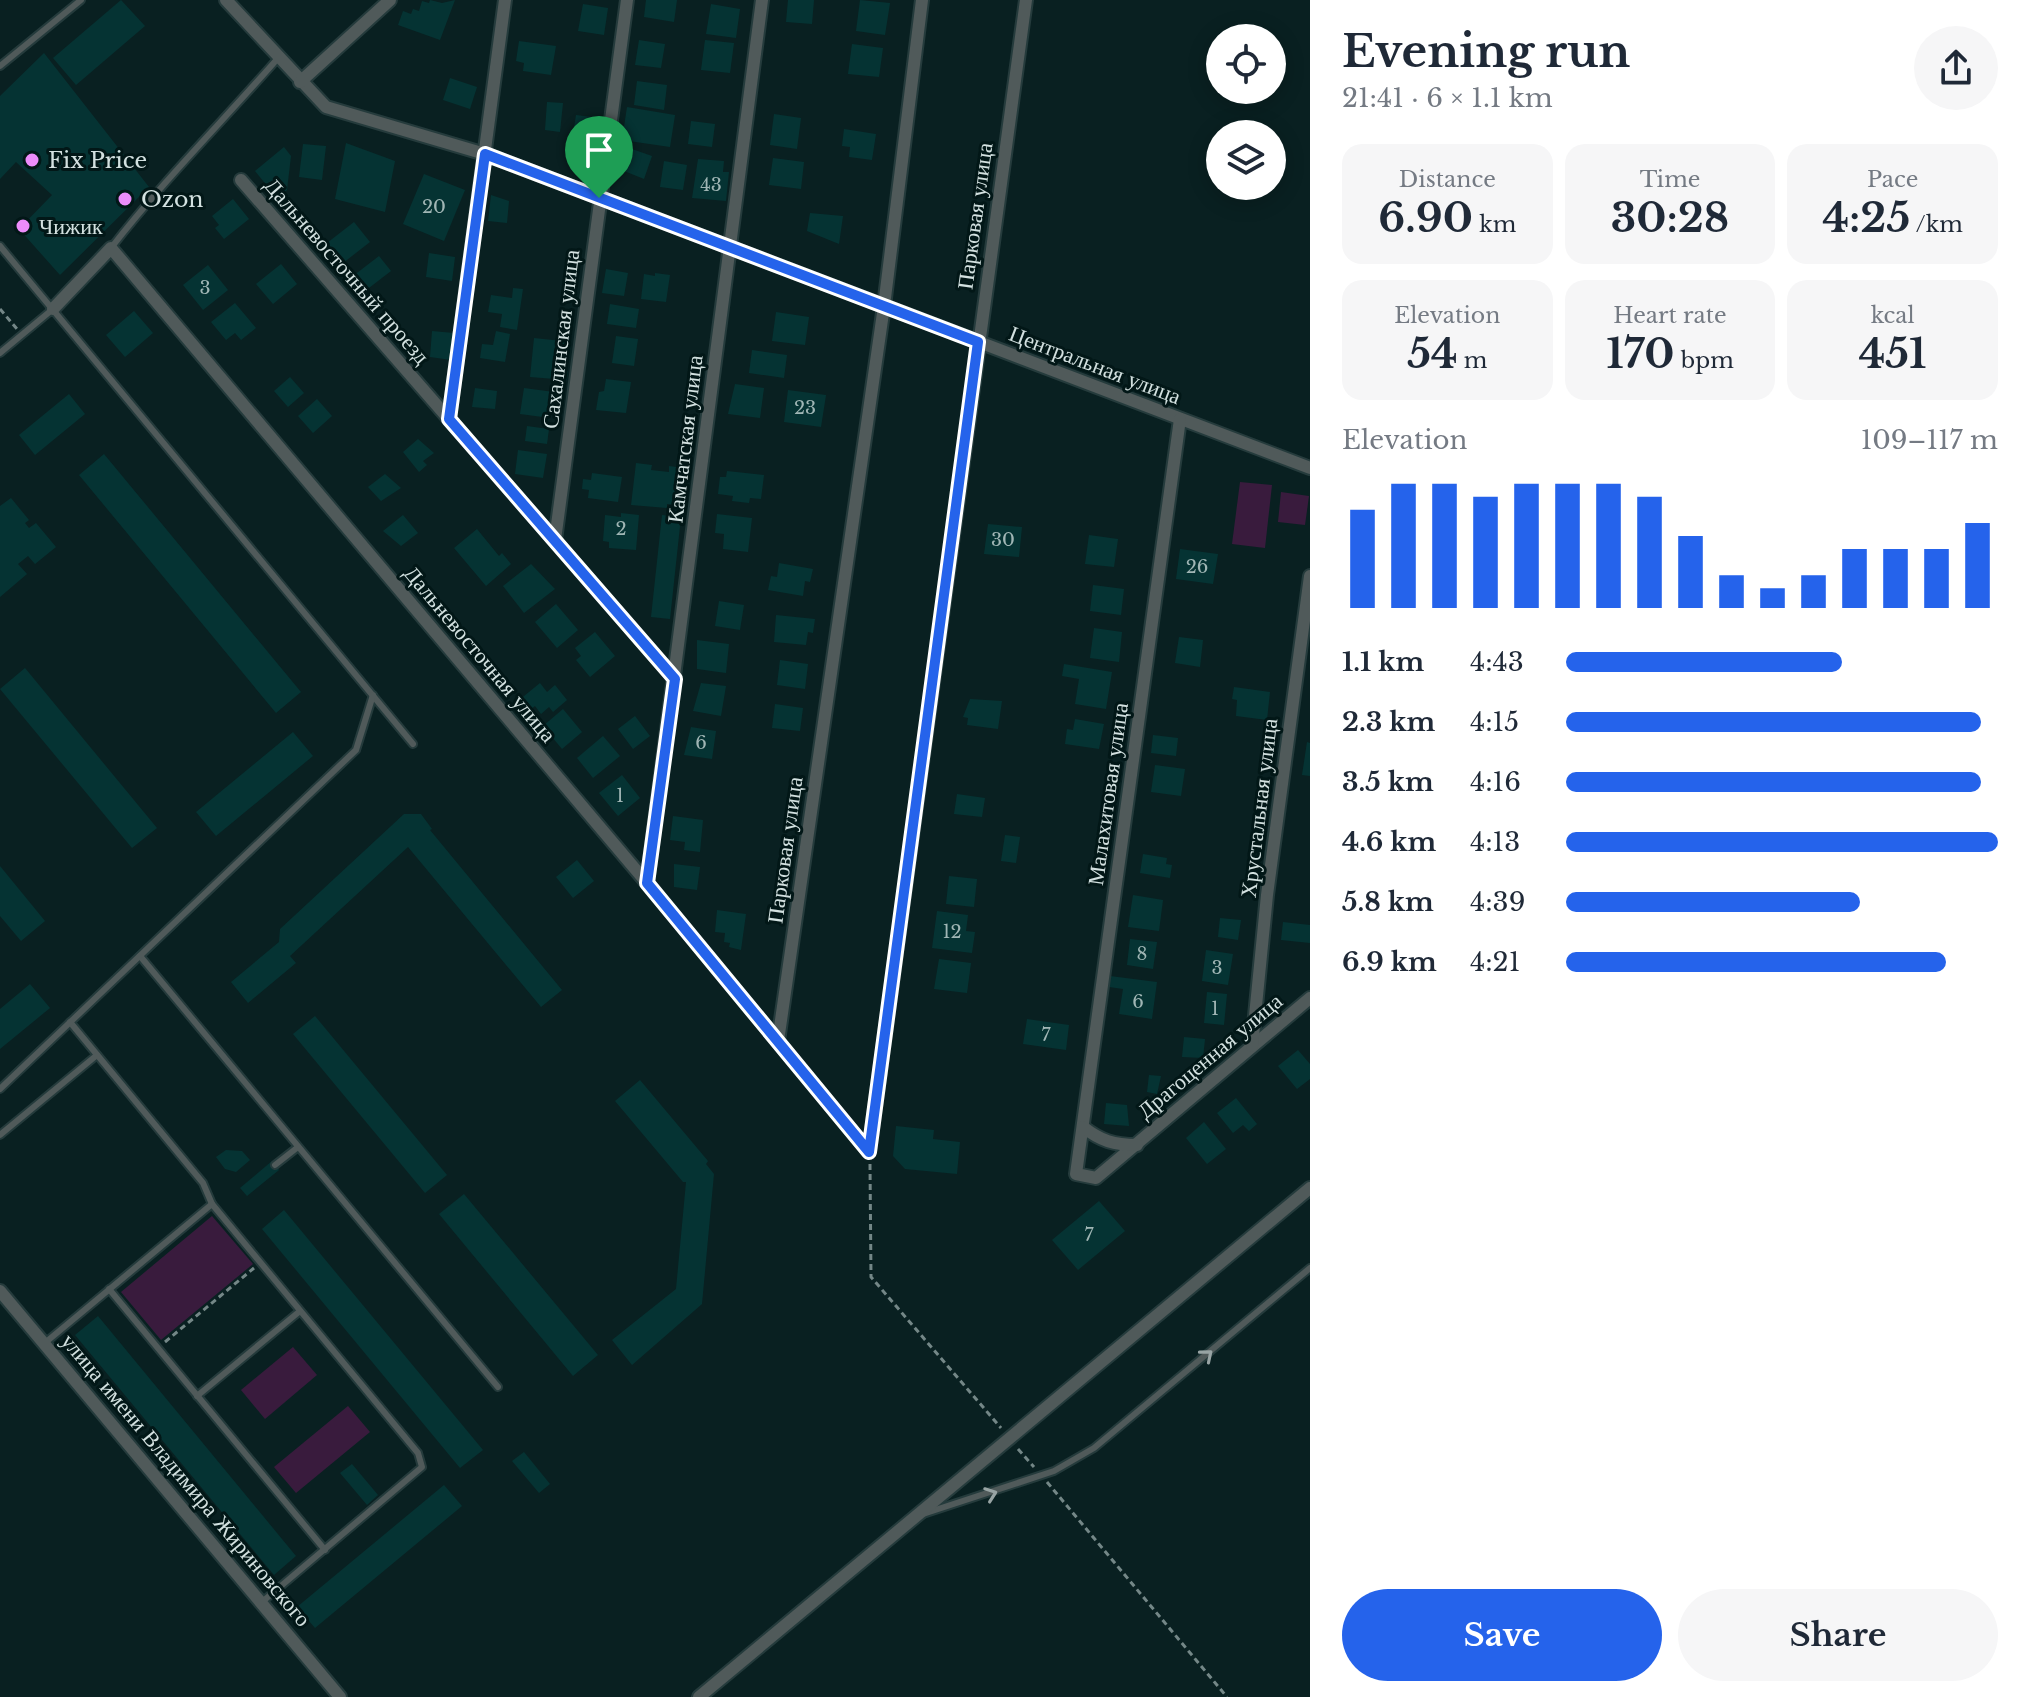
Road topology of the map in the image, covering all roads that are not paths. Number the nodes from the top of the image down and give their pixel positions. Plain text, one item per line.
1 (81, 0) edge
2 (226, 0) edge
3 (390, 0) edge
4 (505, 0) edge
5 (627, 0) edge
6 (762, 0) edge
7 (922, 0) edge
8 (1026, 0) edge
9 (279, 57) junction
10 (0, 66) edge
11 (300, 82) junction
12 (485, 154) junction
13 (241, 180) dead end
14 (599, 198) junction
15 (0, 246) edge
16 (111, 248) junction
17 (730, 248) junction
18 (884, 306) junction
19 (53, 309) junction
20 (978, 342) junction
21 (0, 353) edge
22 (449, 419) junction
23 (1180, 419) junction
24 (1310, 468) edge
25 (555, 540) junction
26 (1310, 576) edge
27 (675, 679) junction
28 (373, 695) junction
29 (413, 744) dead end
30 (647, 883) junction
31 (140, 956) junction
32 (1310, 998) edge
33 (70, 1022) junction
34 (778, 1041) junction
35 (1252, 1046) junction
36 (97, 1055) junction
37 (0, 1089) edge
38 (1083, 1127) junction
39 (0, 1135) edge
40 (1137, 1145) junction
41 (298, 1147) junction
42 (869, 1152) joint
43 (275, 1165) dead end
44 (1310, 1188) edge
45 (212, 1204) junction
46 (1310, 1268) edge
47 (109, 1289) junction
48 (0, 1291) edge
49 (300, 1311) junction
50 (46, 1342) junction
51 (498, 1387) dead end
52 (197, 1396) junction
53 (916, 1516) junction
54 (325, 1550) junction
55 (262, 1602) junction
56 (340, 1697) edge
57 (699, 1697) edge

1 - 10 lane
2 - 9 street, Центральная улица
3 - 11 street
4 - 12 street
5 - 14 street, Сахалинская улица
6 - 17 street, Камчатская улица
7 - 18 street, Парковая улица
8 - 20 street, Парковая улица
9 - 11 street, Центральная улица
9 - 16 lane
11 - 12 street, Центральная улица
12 - 14 street, Центральная улица
12 - 22 street
13 - 22 street, Дальневосточный проезд
14 - 17 street, Центральная улица
14 - 25 street, Сахалинская улица
15 - 19 lane
16 - 19 street
16 - 30 street, Дальневосточная улица
17 - 18 street, Центральная улица
17 - 27 street, Камчатская улица
18 - 20 street, Центральная улица
18 - 34 street, Парковая улица
19 - 21 lane
19 - 28 lane
20 - 23 street, Центральная улица
20 - 42 street, Парковая улица
22 - 25 street, Дальневосточный проезд
23 - 24 street, Центральная улица
23 - 38 street, Малахитовая улица
25 - 27 street, Дальневосточный проезд
26 - 35 street, Хрустальная улица
27 - 30 street, Камчатская улица
28 - 29 lane
28 - 31 lane
30 - 34 street, Дальневосточная улица
31 - 33 lane
31 - 41 lane
32 - 35 street, Драгоценная улица
33 - 36 lane
33 - 37 lane
34 - 42 street, Дальневосточная улица
35 - 40 street, Драгоценная улица
36 - 39 lane
36 - 45 lane
38 - 40 street
38 - 40 street, Малахитовая улица
41 - 43 lane
41 - 51 lane
44 - 53 street
45 - 47 lane
45 - 49 lane
53 -> 46 lane
47 - 50 lane
47 - 52 lane
48 - 50 street, улица имени Владимира Жириновского
49 - 52 lane
49 - 54 lane
50 - 55 street, улица имени Владимира Жириновского
52 - 54 lane
53 - 57 street
54 - 55 lane
55 - 56 street, улица имени Владимира Жириновского

